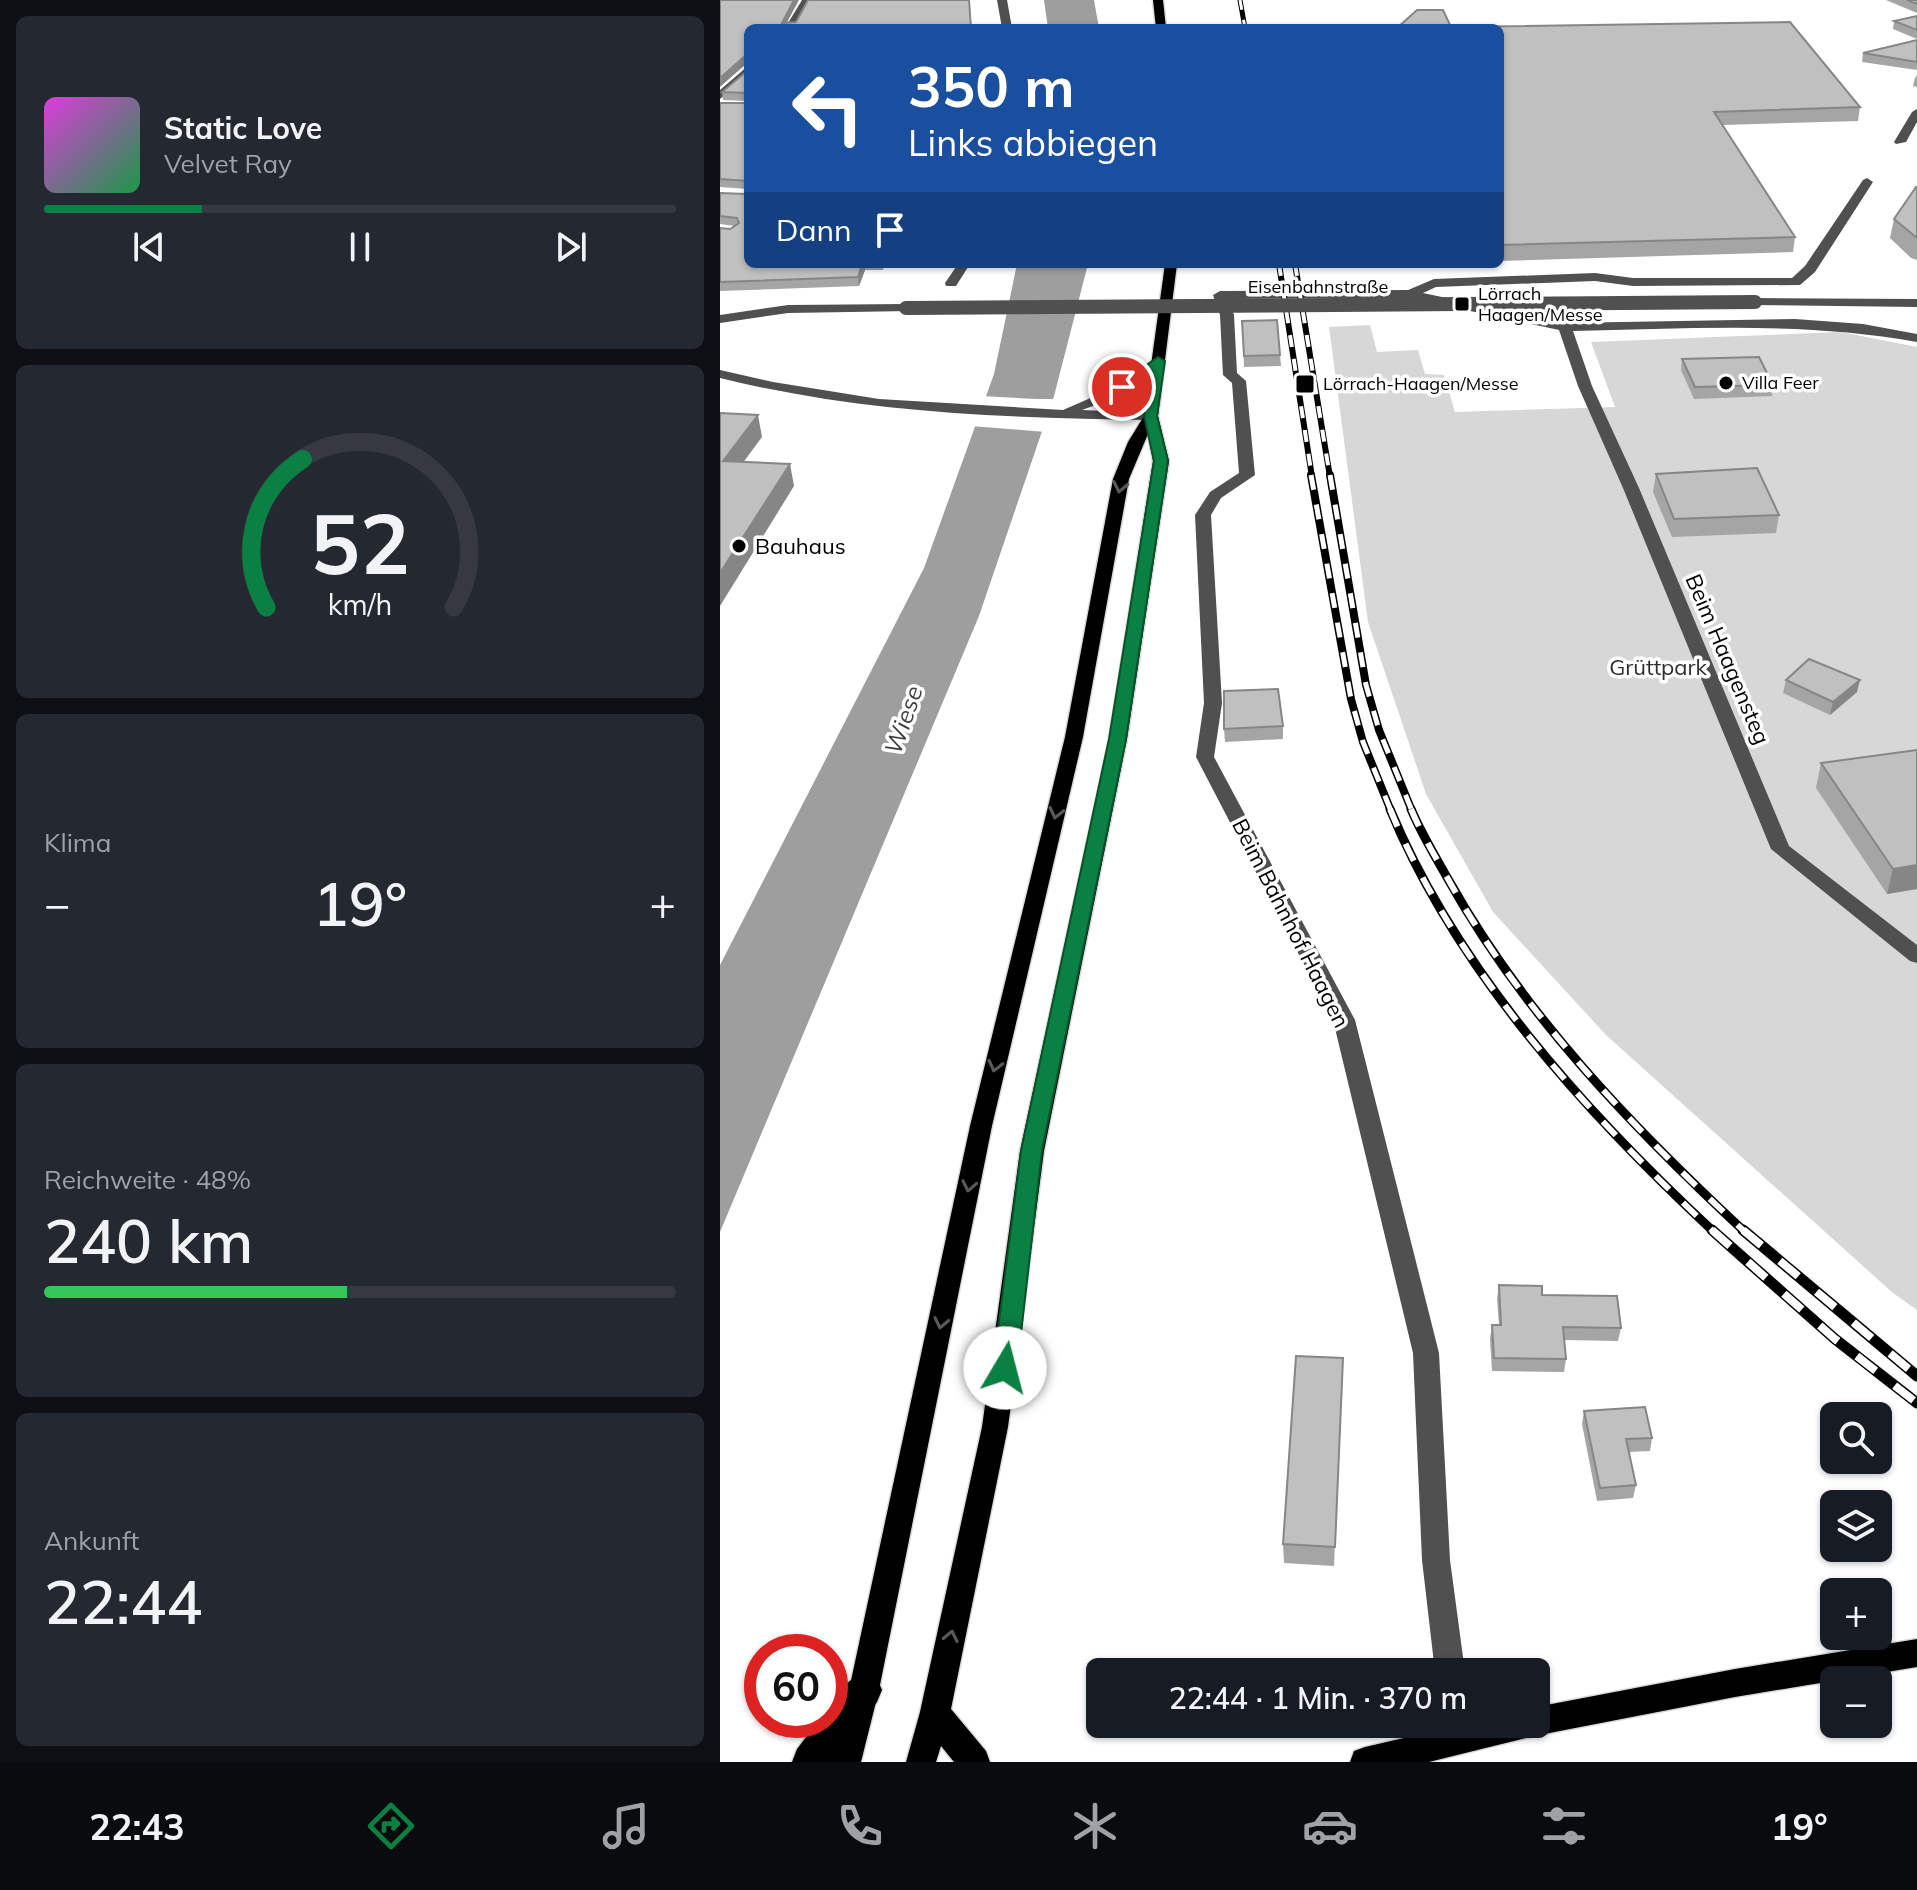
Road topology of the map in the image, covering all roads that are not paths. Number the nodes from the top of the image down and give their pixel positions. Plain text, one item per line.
1 (807, 0) edge
2 (1002, 0) edge
3 (1158, 0) edge
4 (792, 24) edge
5 (1006, 24) edge
6 (1161, 24) edge
7 (744, 73) edge
8 (720, 96) edge
9 (720, 106) edge
10 (734, 106) edge
11 (1917, 112) edge
12 (1900, 142) dead end
13 (1867, 182) dead end
14 (961, 268) edge
15 (1170, 268) edge
16 (951, 283) dead end
17 (1410, 294) junction
18 (1917, 303) edge
19 (720, 319) edge
20 (1565, 327) junction
21 (1917, 338) edge
22 (1158, 361) junction
23 (720, 374) edge
24 (1093, 409) junction
25 (1151, 416) junction
26 (1917, 956) edge
27 (1917, 1653) edge
28 (1448, 1658) edge
29 (864, 1690) junction
30 (935, 1712) junction
31 (1550, 1719) edge
32 (1439, 1738) edge
33 (810, 1762) edge
34 (846, 1762) edge
35 (921, 1762) edge
36 (975, 1762) edge
37 (1365, 1762) edge

1 - 4 street
2 - 5 street
3 - 6 main road
7 - 8 street
9 - 10 street
11 - 12 street
13 - 17 street
14 - 16 street
15 - 22 main road
17 - 20 street
17 - 28 street, Beim Bahnhof Haagen
18 - 19 street, Eisenbahnstraße, bridge
20 - 21 street
20 - 26 street, Beim Haagensteg
22 - 24 street
22 - 25 main road
23 - 24 street
24 - 25 street
25 -> 29 main road
30 -> 25 main road
27 - 31 main road
29 - 33 highway
29 - 34 main road
30 - 35 main road
30 - 36 main road
32 - 37 main road

